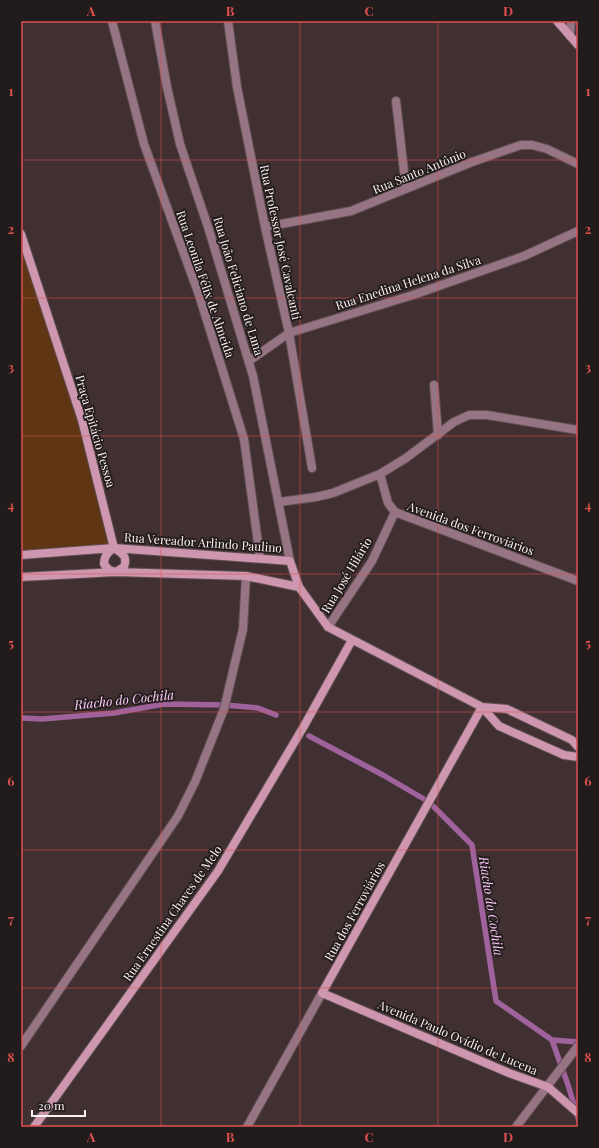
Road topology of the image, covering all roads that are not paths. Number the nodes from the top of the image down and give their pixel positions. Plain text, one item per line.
1 (112, 21) edge
2 (156, 21) edge
3 (228, 21) edge
4 (558, 21) edge
5 (571, 21) edge
6 (570, 36) junction
7 (578, 45) edge
8 (396, 101) dead end
9 (578, 164) edge
10 (406, 189) junction
11 (265, 228) junction
12 (578, 230) edge
13 (21, 234) edge
14 (288, 333) junction
15 (249, 361) junction
16 (434, 385) dead end
17 (578, 430) edge
18 (438, 435) junction
19 (312, 468) dead end
20 (380, 474) junction
21 (279, 502) junction
22 (395, 512) junction
23 (114, 548) junction
24 (21, 555) edge
25 (260, 558) junction
26 (290, 561) junction
27 (116, 572) junction
28 (21, 576) edge
29 (246, 576) junction
30 (578, 581) edge
31 (299, 587) junction
32 (328, 628) junction
33 (352, 640) junction
34 (482, 707) junction
35 (578, 747) edge
36 (578, 757) edge
37 (322, 993) junction
38 (21, 1046) edge
39 (578, 1046) edge
40 (548, 1087) junction
41 (578, 1113) edge
42 (34, 1127) edge
43 (247, 1127) edge
44 (516, 1127) edge

1 - 25 street, Rua Leonila Félix de Almeida
2 - 15 street, Rua João Feliciano de Luna
3 - 11 street, Rua Professor José Cavalcanti
4 - 6 street
5 - 6 street
6 - 7 street
8 - 10 street
9 - 10 street, Rua Santo Antônio
10 - 11 street, Rua Santo Antônio
11 - 14 street, Rua Professor José Cavalcanti
12 - 14 street, Rua Enedina Helena da Silva
13 - 23 street, Praça Epitácio Pessoa
14 - 15 street, Rua Enedina Helena da Silva
14 - 19 street, Rua Professor José Cavalcanti
15 - 21 street, Rua João Feliciano de Luna
16 - 18 street
17 - 18 street
18 - 20 street
20 - 21 street
20 - 22 street, Avenida dos Ferroviários
21 - 26 street, Rua João Feliciano de Luna
22 - 30 street, Avenida dos Ferroviários
22 - 32 street, Rua José Hilário
23 - 24 street
23 - 25 street, Rua Vereador Arlindo Paulino
23 - 27 street
23 - 27 street
25 - 26 street, Rua Vereador Arlindo Paulino
26 - 31 street
27 - 28 street
27 - 29 street
29 - 31 street
29 - 38 street
31 - 32 street
32 - 33 street
33 - 34 street
33 - 42 street, Rua Ernestina Chaves de Melo
34 - 35 street
34 - 36 street
34 - 37 street, Rua dos Ferroviários
37 - 40 street, Avenida Paulo Ovídio de Lucena
37 - 43 street, Rua dos Ferroviários
39 - 40 street
40 - 41 street, Avenida Paulo Ovídio de Lucena
40 - 44 street

